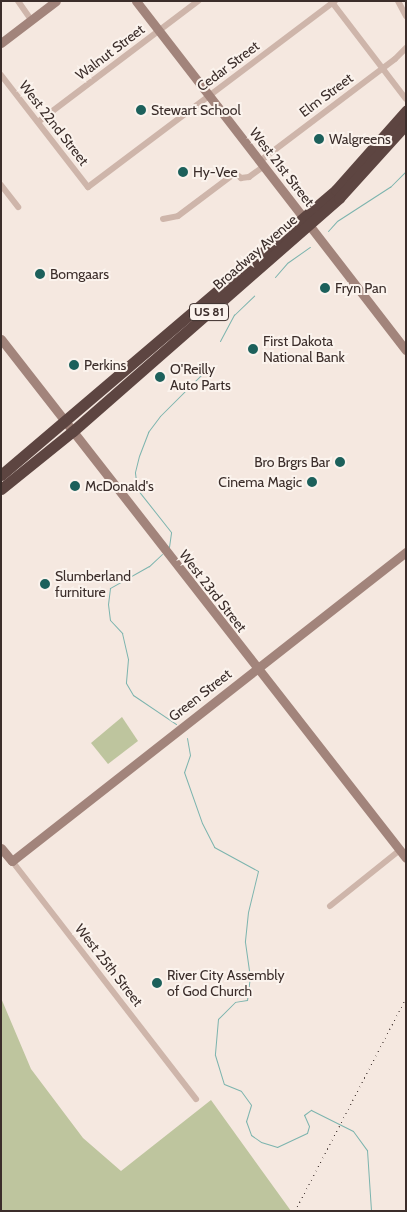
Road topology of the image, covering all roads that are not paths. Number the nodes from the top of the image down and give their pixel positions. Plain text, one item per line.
1 (18, 1) edge
2 (56, 1) edge
3 (136, 1) edge
4 (198, 1) edge
5 (398, 1) edge
6 (332, 2) edge
7 (406, 16) edge
8 (32, 20) junction
9 (159, 31) junction
10 (1, 44) edge
11 (406, 48) edge
12 (383, 68) junction
13 (1, 75) edge
14 (210, 96) junction
15 (406, 99) edge
16 (406, 111) edge
17 (38, 122) junction
18 (406, 124) edge
19 (262, 163) junction
20 (1, 185) edge
21 (88, 187) joint
22 (18, 207) dead end
23 (163, 219) dead end
24 (307, 221) junction
25 (1, 339) edge
26 (406, 350) edge
27 (69, 426) junction
28 (1, 475) edge
29 (1, 490) edge
30 (406, 552) edge
31 (257, 668) junction
32 (1, 848) edge
33 (403, 854) edge
34 (12, 861) junction
35 (330, 906) dead end
36 (196, 1099) dead end

1 - 8 street
2 - 8 street
3 - 9 street, West 21st Street
4 - 9 street, Walnut Street
5 - 7 street
6 - 12 street
6 - 14 street, Cedar Street
8 - 10 street
9 - 14 street, West 21st Street
9 - 17 street, Walnut Street
11 - 12 street, Elm Street
12 - 15 street
12 - 19 street, Elm Street
13 - 17 street, West 22nd Street
14 - 19 street, West 21st Street
14 - 21 street, Cedar Street
16 - 24 highway, Broadway Avenue / US 81
17 - 21 street, West 22nd Street
18 - 24 highway, Broadway Avenue / US 81
19 - 23 street, Elm Street
19 - 24 street, West 21st Street
20 - 22 street
24 - 26 street, West 21st Street
24 - 27 highway, Broadway Avenue / US 81
25 - 27 street, West 23rd Street
27 - 28 highway, Broadway Avenue / US 81
27 - 29 highway, Broadway Avenue / US 81
27 - 31 street, West 23rd Street
30 - 31 street, Green Street
31 - 33 street, West 23rd Street
31 - 34 street, Green Street
32 - 34 street, West 25th Street
33 - 35 street
34 - 36 street, West 25th Street

